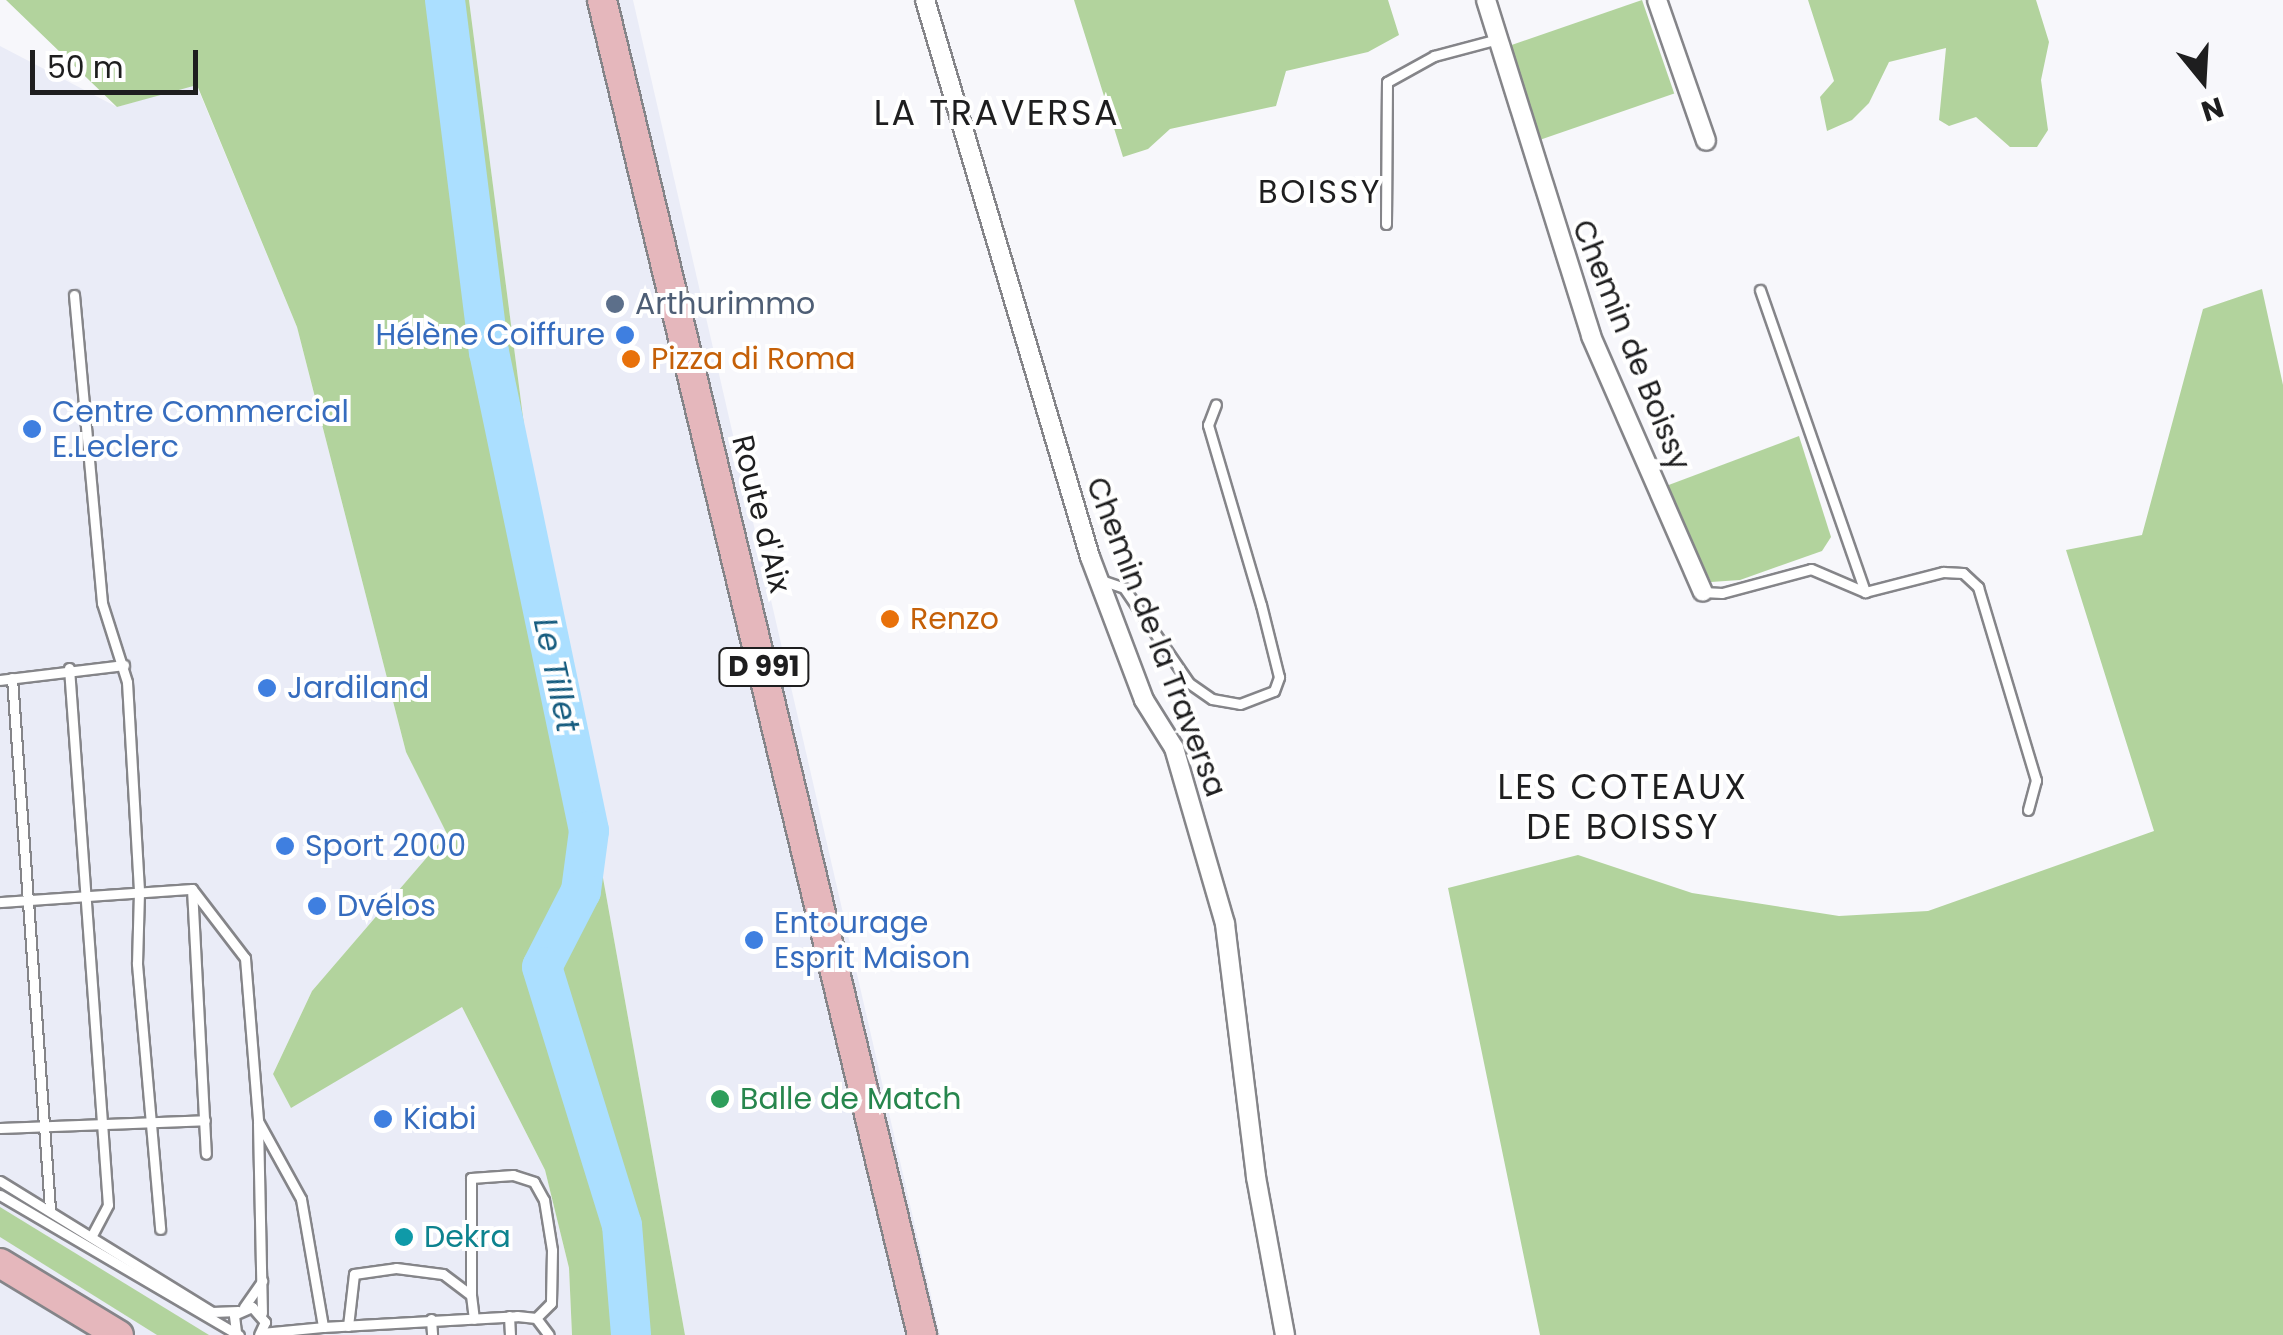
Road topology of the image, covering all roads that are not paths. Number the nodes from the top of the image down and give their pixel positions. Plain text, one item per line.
1 (602, 0) edge
2 (925, 0) edge
3 (1486, 0) edge
4 (1657, 0) edge
5 (1498, 38) junction
6 (1706, 141) dead end
7 (1386, 224) dead end
8 (1760, 290) dead end
9 (74, 295) dead end
10 (1216, 404) dead end
11 (1098, 579) junction
12 (1703, 592) joint
13 (1865, 592) junction
14 (124, 665) junction
15 (68, 668) junction
16 (12, 678) junction
17 (0, 680) edge
18 (2028, 810) dead end
19 (192, 889) junction
20 (139, 892) junction
21 (90, 896) junction
22 (27, 900) junction
23 (0, 902) edge
24 (204, 1120) junction
25 (151, 1121) junction
26 (258, 1121) junction
27 (102, 1123) junction
28 (42, 1125) junction
29 (0, 1128) edge
30 (206, 1154) dead end
31 (0, 1181) edge
32 (0, 1195) edge
33 (50, 1210) junction
34 (160, 1229) dead end
35 (92, 1235) junction
36 (0, 1262) edge
37 (263, 1279) junction
38 (471, 1295) junction
39 (241, 1309) junction
40 (509, 1316) junction
41 (474, 1318) junction
42 (536, 1318) junction
43 (432, 1319) junction
44 (262, 1326) edge
45 (348, 1326) junction
46 (323, 1327) junction
47 (118, 1335) edge
48 (238, 1335) edge
49 (432, 1335) edge
50 (510, 1335) edge
51 (549, 1335) edge
52 (922, 1335) edge
53 (1286, 1335) edge

1 - 52 main road, Route d'Aix / D 991
2 - 11 street, Chemin de la Traversa
3 - 5 street, Chemin de Boissy
4 - 6 street
5 - 7 lane
5 - 12 street, Chemin de Boissy
8 - 13 lane
9 - 14 lane
10 - 11 lane
11 - 53 street, Chemin de la Traversa
12 - 13 lane
13 - 18 lane
14 - 15 lane
14 - 20 lane
15 - 16 lane
15 - 21 lane
16 - 17 lane
16 - 22 lane
19 - 20 lane
19 - 24 lane
19 - 26 lane
20 - 21 lane
20 - 25 lane
21 - 22 lane
21 - 27 lane
22 - 23 lane
22 - 28 lane
24 - 25 lane
24 - 30 lane
25 - 27 lane
25 - 34 lane
26 - 37 lane
26 - 46 lane
27 - 28 lane
27 - 35 lane
28 - 29 lane
28 - 33 lane
31 - 33 lane
32 - 48 lane
33 - 35 lane
35 - 39 lane
36 - 47 main road
37 - 39 lane
37 - 44 lane
38 - 41 lane
38 - 42 lane
38 - 45 lane
39 - 44 lane
39 - 48 lane
40 - 41 lane
40 - 42 lane
40 - 50 lane
41 - 43 lane
42 - 51 lane
43 - 45 lane
43 - 49 lane
44 - 46 lane
45 - 46 lane

